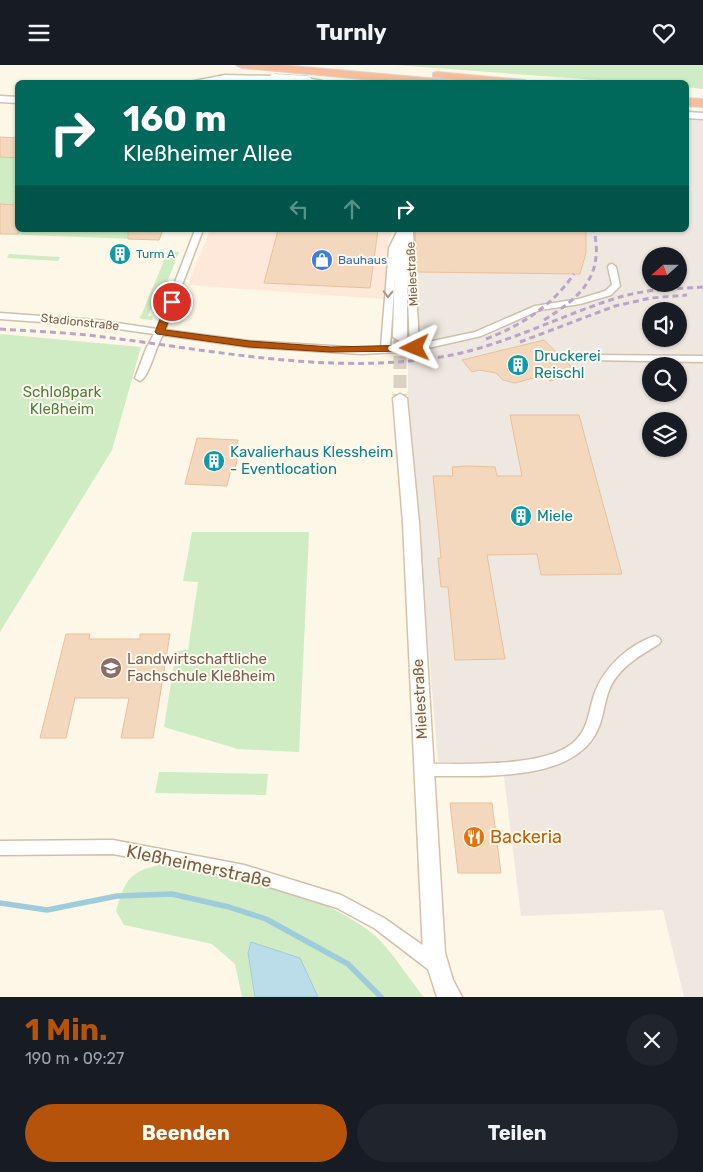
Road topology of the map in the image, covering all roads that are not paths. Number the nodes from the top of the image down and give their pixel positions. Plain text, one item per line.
1 (242, 65) edge
2 (320, 65) edge
3 (206, 80) edge
4 (290, 80) edge
5 (415, 80) edge
6 (490, 80) edge
7 (689, 95) edge
8 (703, 97) edge
9 (0, 99) edge
10 (15, 101) edge
11 (15, 101) edge
12 (689, 102) edge
13 (0, 103) edge
14 (703, 103) edge
15 (689, 115) edge
16 (703, 116) edge
17 (197, 232) edge
18 (403, 232) edge
19 (405, 232) edge
20 (405, 232) edge
21 (612, 267) dead end
22 (0, 316) edge
23 (160, 332) junction
24 (400, 337) tunnel mouth
25 (415, 348) junction
26 (385, 350) junction
27 (592, 358) dead end
28 (703, 359) edge
29 (140, 378) dead end
30 (400, 398) tunnel mouth
31 (655, 641) dead end
32 (424, 770) junction
33 (0, 848) edge
34 (436, 965) junction
35 (450, 997) edge

1 - 5 highway
2 - 6 highway
3 - 4 street, bridge
7 - 8 highway
9 - 10 street
11 - 13 street
12 - 14 highway
15 - 16 street
17 - 23 street
18 -> 26 street, Mielestraße
19 - 24 street, Mielestraße
20 - 25 street, Mielestraße
21 - 25 street, Stadionstraße
22 - 23 street, Stadionstraße
23 - 26 street, Stadionstraße
23 - 29 street
25 - 26 street, Stadionstraße
27 - 28 street
30 - 32 street, Mielestraße
31 - 32 street
32 - 34 street, Mielestraße
33 - 34 street, Kleßheimerstraße
34 - 35 street, Mielestraße

